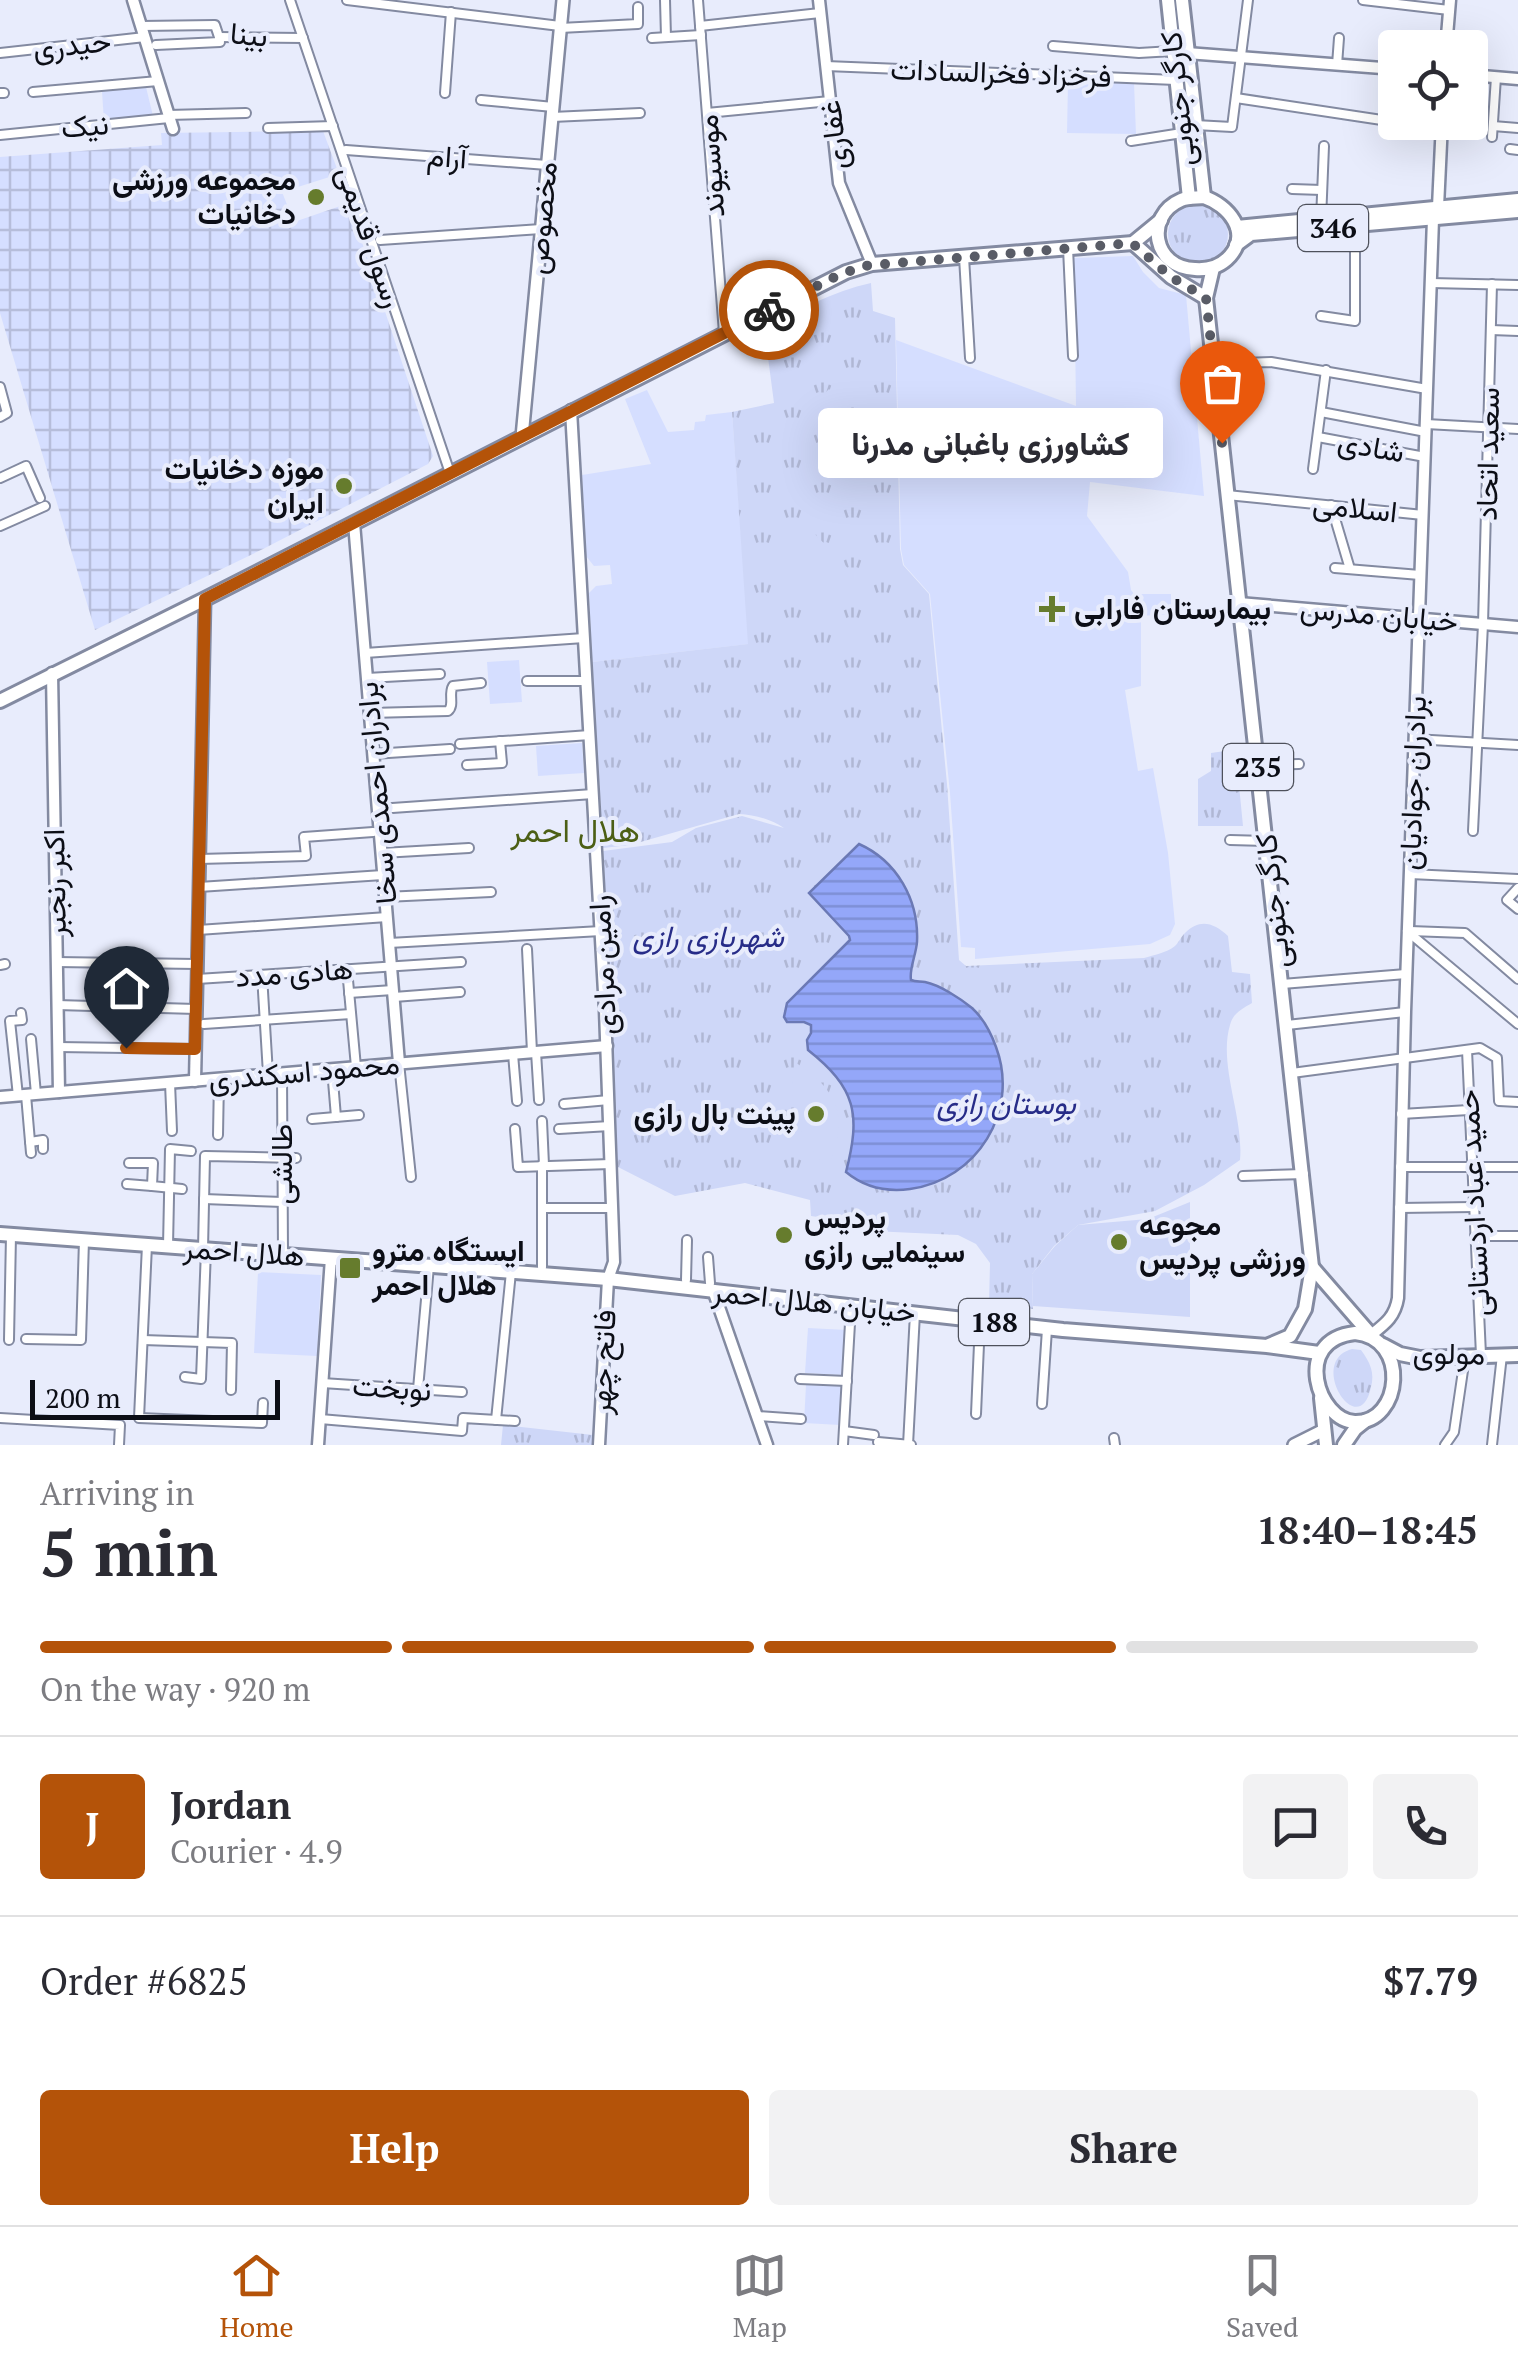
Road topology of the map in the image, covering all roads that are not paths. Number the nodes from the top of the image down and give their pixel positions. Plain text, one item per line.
1 (133, 0) edge
2 (278, 0) edge
3 (347, 0) edge
4 (563, 0) edge
5 (665, 0) edge
6 (698, 0) edge
7 (819, 0) edge
8 (1168, 0) edge
9 (1182, 0) edge
10 (1248, 0) edge
11 (1363, 0) edge
12 (290, 1) edge
13 (1450, 5) edge
14 (638, 7) dead end
15 (451, 12) junction
16 (820, 13) junction
17 (560, 27) junction
18 (1448, 30) edge
19 (701, 31) junction
20 (143, 32) junction
21 (219, 37) junction
22 (666, 37) junction
23 (302, 38) junction
24 (652, 38) dead end
25 (1339, 38) dead end
26 (156, 45) dead end
27 (1053, 46) dead end
28 (1180, 52) junction
29 (0, 53) edge
30 (1241, 57) junction
31 (1337, 65) junction
32 (826, 66) junction
33 (1378, 69) edge
34 (1488, 77) edge
35 (1496, 78) junction
36 (1518, 79) edge
37 (1176, 80) junction
38 (158, 81) junction
39 (33, 92) dead end
40 (444, 93) dead end
41 (1236, 98) junction
42 (481, 100) dead end
43 (830, 101) junction
44 (246, 112) dead end
45 (552, 112) junction
46 (640, 113) dead end
47 (707, 113) junction
48 (1378, 119) edge
49 (170, 121) junction
50 (1194, 125) junction
51 (333, 126) junction
52 (1493, 126) junction
53 (268, 128) dead end
54 (1518, 128) edge
55 (0, 134) edge
56 (1182, 134) junction
57 (1492, 137) dead end
58 (1441, 140) edge
59 (1131, 141) dead end
60 (1324, 146) dead end
61 (346, 150) dead end
62 (547, 165) junction
63 (1292, 189) dead end
64 (1322, 190) junction
65 (1204, 197) junction
66 (1189, 198) junction
67 (1518, 200) edge
68 (1518, 211) edge
69 (1436, 213) junction
70 (1161, 220) junction
71 (1321, 220) junction
72 (1355, 226) junction
73 (1237, 227) junction
74 (541, 229) junction
75 (380, 240) dead end
76 (1132, 243) junction
77 (1236, 246) junction
78 (1068, 248) junction
79 (964, 257) junction
80 (872, 264) junction
81 (1212, 268) junction
82 (1431, 283) junction
83 (1492, 284) junction
84 (1518, 284) edge
85 (1206, 298) junction
86 (1321, 316) dead end
87 (1491, 330) junction
88 (1518, 331) edge
89 (724, 333) junction
90 (1073, 356) dead end
91 (970, 358) dead end
92 (1214, 364) junction
93 (1326, 370) junction
94 (0, 387) edge
95 (1427, 389) junction
96 (571, 410) junction
97 (1321, 412) junction
98 (4, 415) edge
99 (1488, 427) junction
100 (1426, 428) junction
101 (1518, 429) edge
102 (522, 436) junction
103 (1318, 438) junction
104 (1425, 457) junction
105 (1313, 469) dead end
106 (450, 473) junction
107 (0, 478) edge
108 (1228, 495) junction
109 (1331, 505) junction
110 (1422, 515) junction
111 (354, 522) junction
112 (0, 526) edge
113 (1335, 568) dead end
114 (1350, 569) junction
115 (1420, 574) junction
116 (205, 599) junction
117 (1239, 603) junction
118 (1419, 619) junction
119 (1483, 624) junction
120 (1518, 627) edge
121 (584, 638) junction
122 (365, 653) junction
123 (52, 673) junction
124 (440, 674) dead end
125 (367, 678) junction
126 (527, 681) dead end
127 (587, 681) junction
128 (481, 683) dead end
129 (0, 697) edge
130 (370, 714) junction
131 (590, 734) junction
132 (1414, 739) junction
133 (500, 741) junction
134 (1477, 742) junction
135 (460, 744) dead end
136 (1518, 745) edge
137 (450, 749) dead end
138 (373, 754) junction
139 (1298, 764) dead end
140 (467, 765) dead end
141 (1257, 765) junction
142 (594, 794) junction
143 (378, 809) junction
144 (1473, 831) dead end
145 (373, 832) dead end
146 (1230, 840) dead end
147 (1266, 841) junction
148 (469, 848) dead end
149 (382, 852) junction
150 (200, 859) junction
151 (1410, 874) junction
152 (384, 875) junction
153 (1518, 879) edge
154 (199, 887) junction
155 (1518, 888) edge
156 (491, 892) dead end
157 (386, 897) junction
158 (1518, 909) edge
159 (387, 917) junction
160 (198, 930) junction
161 (601, 931) junction
162 (1408, 931) junction
163 (389, 943) junction
164 (527, 949) dead end
165 (56, 962) junction
166 (461, 962) dead end
167 (197, 964) junction
168 (391, 966) junction
169 (346, 969) junction
170 (1406, 974) junction
171 (262, 975) junction
172 (197, 979) junction
173 (1518, 979) edge
174 (1282, 984) junction
175 (460, 992) dead end
176 (349, 993) junction
177 (394, 994) junction
178 (57, 1005) junction
179 (196, 1008) junction
180 (1404, 1012) junction
181 (22, 1013) dead end
182 (351, 1014) junction
183 (265, 1020) junction
184 (204, 1024) dead end
185 (1518, 1024) edge
186 (1287, 1025) junction
187 (31, 1039) dead end
188 (58, 1046) junction
189 (607, 1046) junction
190 (195, 1049) junction
191 (1466, 1050) junction
192 (534, 1052) junction
193 (514, 1054) junction
194 (1403, 1057) junction
195 (400, 1064) junction
196 (356, 1067) junction
197 (332, 1069) junction
198 (1292, 1072) junction
199 (268, 1074) junction
200 (282, 1074) junction
201 (219, 1079) junction
202 (194, 1081) junction
203 (170, 1083) junction
204 (59, 1092) junction
205 (27, 1095) junction
206 (0, 1097) edge
207 (539, 1100) dead end
208 (610, 1100) junction
209 (517, 1101) dead end
210 (1518, 1102) edge
211 (564, 1104) dead end
212 (1470, 1110) junction
213 (1402, 1114) junction
214 (358, 1115) dead end
215 (336, 1117) junction
216 (312, 1119) dead end
217 (542, 1121) dead end
218 (610, 1126) junction
219 (559, 1129) dead end
220 (515, 1130) dead end
221 (172, 1132) dead end
222 (218, 1135) dead end
223 (30, 1142) junction
224 (43, 1149) dead end
225 (191, 1151) dead end
226 (31, 1153) dead end
227 (282, 1158) junction
228 (296, 1158) dead end
229 (129, 1162) dead end
230 (611, 1164) junction
231 (543, 1165) junction
232 (1518, 1167) edge
233 (1400, 1168) junction
234 (1472, 1168) junction
235 (1304, 1174) junction
236 (1242, 1176) dead end
237 (412, 1177) dead end
238 (126, 1184) dead end
239 (152, 1186) junction
240 (170, 1187) junction
241 (182, 1188) dead end
242 (204, 1199) junction
243 (282, 1202) junction
244 (1474, 1207) junction
245 (542, 1208) junction
246 (612, 1208) junction
247 (1399, 1208) junction
248 (5, 1234) edge
249 (1476, 1236) junction
250 (1518, 1236) edge
251 (84, 1240) junction
252 (687, 1240) dead end
253 (147, 1245) junction
254 (168, 1246) junction
255 (205, 1249) junction
256 (283, 1255) junction
257 (708, 1257) dead end
258 (331, 1258) junction
259 (429, 1266) junction
260 (542, 1266) dead end
261 (1312, 1267) junction
262 (511, 1272) junction
263 (608, 1279) junction
264 (686, 1280) dead end
265 (711, 1286) junction
266 (851, 1306) junction
267 (915, 1313) junction
268 (980, 1320) junction
269 (1047, 1328) junction
270 (1370, 1335) junction
271 (26, 1339) dead end
272 (10, 1340) dead end
273 (142, 1340) junction
274 (202, 1342) junction
275 (1383, 1345) junction
276 (1267, 1346) junction
277 (1319, 1353) junction
278 (1502, 1355) junction
279 (1518, 1355) edge
280 (1465, 1356) junction
281 (1481, 1356) junction
282 (185, 1378) dead end
283 (800, 1379) dead end
284 (847, 1381) junction
285 (322, 1383) junction
286 (231, 1390) dead end
287 (418, 1390) junction
288 (1320, 1390) junction
289 (462, 1392) dead end
290 (263, 1403) dead end
291 (1042, 1404) dead end
292 (976, 1414) dead end
293 (757, 1416) junction
294 (0, 1418) edge
295 (320, 1419) junction
296 (801, 1419) dead end
297 (496, 1420) junction
298 (1365, 1420) junction
299 (514, 1421) dead end
300 (1324, 1430) junction
301 (844, 1431) junction
302 (119, 1445) edge
303 (318, 1445) edge
304 (599, 1445) edge
305 (767, 1445) edge
306 (844, 1445) edge
307 (909, 1445) edge
308 (1294, 1445) edge
309 (1326, 1445) edge
310 (1344, 1445) edge
311 (1445, 1445) edge
312 (1492, 1445) edge

1 - 20 street
2 - 12 street
3 - 15 street
4 - 17 main road, مخصوص
5 - 22 street
6 - 19 street, موسیوند
7 - 16 street, غفاری
8 - 28 main road, کارگر جنوبی
9 - 28 main road, کارگر جنوبی
10 - 30 street
11 - 13 street
12 - 23 street, رسول قدیمی
13 - 18 street
14 - 17 street
15 - 17 street
15 - 40 street
16 - 19 street
16 - 32 street, غفاری
17 - 45 main road, مخصوص
19 - 22 street
19 - 47 street, موسیوند
20 - 21 street, بینا
20 - 29 street, حیدری
20 - 38 street
21 - 23 street, بینا
21 - 26 street
22 - 24 street
23 - 51 street, رسول قدیمی
25 - 31 street
27 - 28 street
28 - 30 street
28 - 37 main road, کارگر جنوبی
28 - 50 main road, کارگر جنوبی
30 - 31 street
30 - 41 street
31 - 33 street
32 - 37 street, فرخزاد فخرالسادات
32 - 43 street, غفاری
34 - 35 street
35 - 36 street
35 - 52 street
37 - 56 main road, کارگر جنوبی
38 - 39 street
38 - 49 street
41 - 48 street
41 - 50 street
42 - 45 street
43 - 47 street
43 - 80 street, غفاری
44 - 49 street, نیک
45 - 46 street
45 - 62 main road, مخصوص
47 - 89 street, موسیوند
49 - 55 street, نیک
50 - 65 main road, کارگر جنوبی
51 - 53 street
51 - 106 street, رسول قدیمی
52 - 54 street
52 - 57 street
56 - 59 street
56 - 66 main road, کارگر جنوبی
58 - 69 street, برادران جوادیان
60 - 64 street
61 - 62 street, آرام
62 - 74 main road, مخصوص
63 - 64 street
64 - 71 street
65 - 66 main road
65 - 73 main road
66 - 70 main road
67 - 69 main road
68 - 69 main road, 346
69 - 71 main road, 346
69 - 72 main road, 346
69 - 82 street, برادران جوادیان
70 - 76 main road
70 - 81 main road
71 - 73 main road, 346
72 - 77 main road, 346
72 - 86 street
73 - 77 main road
74 - 75 street
74 - 102 main road, مخصوص
76 - 78 main road
76 - 85 main road
77 - 81 main road
78 - 79 main road
78 - 90 street
79 - 80 main road
79 - 91 street
80 - 89 main road
81 - 85 main road, کارگر جنوبی / 235
82 - 83 street
82 - 95 street, برادران جوادیان
83 - 84 street
83 - 87 street, سعید اتحاد
85 - 92 main road, کارگر جنوبی / 235
87 - 88 street
87 - 99 street, سعید اتحاد
89 - 96 main road
92 - 93 street
92 - 108 main road, کارگر جنوبی / 235
93 - 95 street
93 - 97 street
94 - 98 street
95 - 100 street, برادران جوادیان
96 - 102 main road
96 - 121 street, رامین مرادی
97 - 100 street
97 - 103 street
99 - 100 street
99 - 101 street
99 - 119 street, سعید اتحاد
100 - 104 street, برادران جوادیان
102 - 106 main road
103 - 104 street, شادی
103 - 105 street
104 - 110 street, برادران جوادیان
106 - 111 main road
107 - 112 street
108 - 109 street, اسلامی
108 - 117 main road, کارگر جنوبی / 235
109 - 110 street, اسلامی
109 - 114 street
110 - 115 street, برادران جوادیان
111 - 116 main road
111 - 122 street, برادران احمدی سخا
113 - 114 street
114 - 115 street
115 - 118 street, برادران جوادیان
116 - 123 main road
116 - 150 street
117 - 118 street, خیابان مدرس
117 - 141 main road, کارگر جنوبی / 235
118 - 119 street, خیابان مدرس
118 - 132 street, برادران جوادیان
119 - 120 street, خیابان مدرس
119 - 134 street, سعید اتحاد
121 - 122 street
121 - 127 street, رامین مرادی
122 - 125 street, برادران احمدی سخا
123 - 129 main road
123 - 165 street, اکبر رنجبر
124 - 125 street
125 - 130 street, برادران احمدی سخا
126 - 127 street
127 - 131 street, رامین مرادی
128 - 130 street
130 - 138 street, برادران احمدی سخا
131 - 133 street
131 - 142 street, رامین مرادی
132 - 134 street
132 - 151 street, برادران جوادیان
133 - 135 street
133 - 140 street
134 - 136 street
134 - 144 street, سعید اتحاد
137 - 138 street
138 - 143 street, برادران احمدی سخا
139 - 141 street
141 - 147 main road, کارگر جنوبی / 235
142 - 143 street
142 - 161 street, رامین مرادی
143 - 149 street, برادران احمدی سخا
145 - 150 street
146 - 147 street
147 - 174 main road, کارگر جنوبی / 235
148 - 149 street
149 - 152 street, برادران احمدی سخا
150 - 154 street
151 - 153 street
151 - 162 street, برادران جوادیان
152 - 154 street
152 - 157 street, برادران احمدی سخا
154 - 160 street
155 - 158 street
156 - 157 street
157 - 159 street, برادران احمدی سخا
159 - 160 street
159 - 163 street, برادران احمدی سخا
160 - 167 street
161 - 163 street
161 - 189 street, رامین مرادی
162 - 170 street, برادران جوادیان
162 - 173 street
162 - 185 street
163 - 168 street, برادران احمدی سخا
164 - 192 street
165 - 167 street
165 - 178 street, اکبر رنجبر
166 - 168 street, هادی مدد
167 - 172 street
168 - 169 street, هادی مدد
168 - 177 street, برادران احمدی سخا
169 - 171 street, هادی مدد
169 - 176 street
170 - 174 street
170 - 180 street, برادران جوادیان
171 - 172 street, هادی مدد
171 - 183 street
172 - 179 street
174 - 186 main road, کارگر جنوبی / 235
175 - 177 street
176 - 177 street
176 - 182 street
177 - 195 street, برادران احمدی سخا
178 - 179 street
178 - 188 street, اکبر رنجبر
179 - 190 street
180 - 186 street
180 - 194 street, برادران جوادیان
181 - 205 street
182 - 183 street
182 - 196 street
183 - 184 street
183 - 199 street
186 - 198 main road, کارگر جنوبی / 235
187 - 205 street
188 - 190 street
188 - 204 street, اکبر رنجبر
189 - 192 street, محمود اسکندری
189 - 208 street, رامین مرادی
190 - 202 street
191 - 194 street
191 - 210 street
191 - 212 street, حمید عباد اردستانی
192 - 193 street, محمود اسکندری
192 - 207 street
193 - 195 street, محمود اسکندری
193 - 209 street
194 - 198 street
194 - 213 street, برادران جوادیان
195 - 196 street, محمود اسکندری
195 - 237 street
196 - 197 street, محمود اسکندری
197 - 200 street, محمود اسکندری
197 - 215 street
198 - 235 main road, کارگر جنوبی / 235
199 - 200 street, محمود اسکندری
199 - 201 street, محمود اسکندری
200 - 227 street, طالشی
201 - 202 street, محمود اسکندری
201 - 222 street
202 - 203 street, محمود اسکندری
203 - 204 street, محمود اسکندری
203 - 221 street
204 - 205 street, محمود اسکندری
205 - 206 street, محمود اسکندری
205 - 223 street
208 - 211 street
208 - 218 street, رامین مرادی
212 - 213 street
212 - 234 street, حمید عباد اردستانی
213 - 233 street, برادران جوادیان
214 - 215 street
215 - 216 street
217 - 231 street
218 - 219 street
218 - 230 street, رامین مرادی
220 - 231 street
223 - 224 street
223 - 226 street
225 - 240 street
227 - 228 street
227 - 242 street
227 - 243 street, طالشی
229 - 239 street
230 - 231 street
230 - 246 street, رامین مرادی
231 - 245 street
232 - 234 street
233 - 234 street
233 - 247 street, برادران جوادیان
234 - 244 street, حمید عباد اردستانی
235 - 236 street
235 - 261 main road, کارگر جنوبی / 235
238 - 239 street
239 - 240 street
240 - 241 street
240 - 254 street
242 - 243 street
242 - 255 street
243 - 256 street, طالشی
244 - 247 street
244 - 249 street, حمید عباد اردستانی
245 - 246 street
245 - 260 street
246 - 263 street, رامین مرادی
247 - 270 street, برادران جوادیان
248 - 251 main road, هلال احمر / 188
248 - 272 street
249 - 250 street
249 - 281 street, حمید عباد اردستانی
251 - 253 main road, هلال احمر / 188
251 - 271 street
252 - 264 street
253 - 254 main road, هلال احمر / 188
253 - 273 street
254 - 255 main road, هلال احمر / 188
255 - 256 main road, هلال احمر / 188
255 - 274 street
256 - 258 main road, هلال احمر / 188
257 - 265 street
258 - 259 main road, هلال احمر / 188
258 - 285 street
259 - 262 main road, هلال احمر / 188
259 - 287 street
261 - 270 main road
261 - 276 main road, کارگر جنوبی
262 - 263 main road, هلال احمر / 188
262 - 297 street
263 - 265 main road, خیابان هلال احمر / 188
263 - 304 street, فاتح چهر
265 - 266 main road, خیابان هلال احمر / 188
265 - 293 street
266 - 267 main road, خیابان هلال احمر / 188
266 - 284 street
267 - 268 main road, خیابان هلال احمر / 188
267 - 307 street
268 - 269 main road, خیابان هلال احمر / 188
268 - 292 street
269 - 276 main road, خیابان هلال احمر / 188
269 - 291 street
270 - 275 main road
270 - 277 main road
273 - 274 street
273 - 290 street
274 - 282 street
274 - 286 street
275 - 280 main road, مولوی
275 - 298 main road
276 - 277 main road, خیابان هلال احمر / 188
277 - 288 main road
278 - 279 main road, مولوی
278 - 281 main road, مولوی
278 - 312 street
280 - 281 main road, مولوی
280 - 311 street
283 - 284 street
284 - 301 street
285 - 287 street, نوبخت
285 - 295 street
287 - 289 street, نوبخت
288 - 298 main road
288 - 300 main road
293 - 296 street
293 - 305 street
294 - 302 street
295 - 297 street
295 - 303 street
297 - 299 street
298 - 310 main road
300 - 308 main road
300 - 309 main road
301 - 306 street
301 - 307 street

